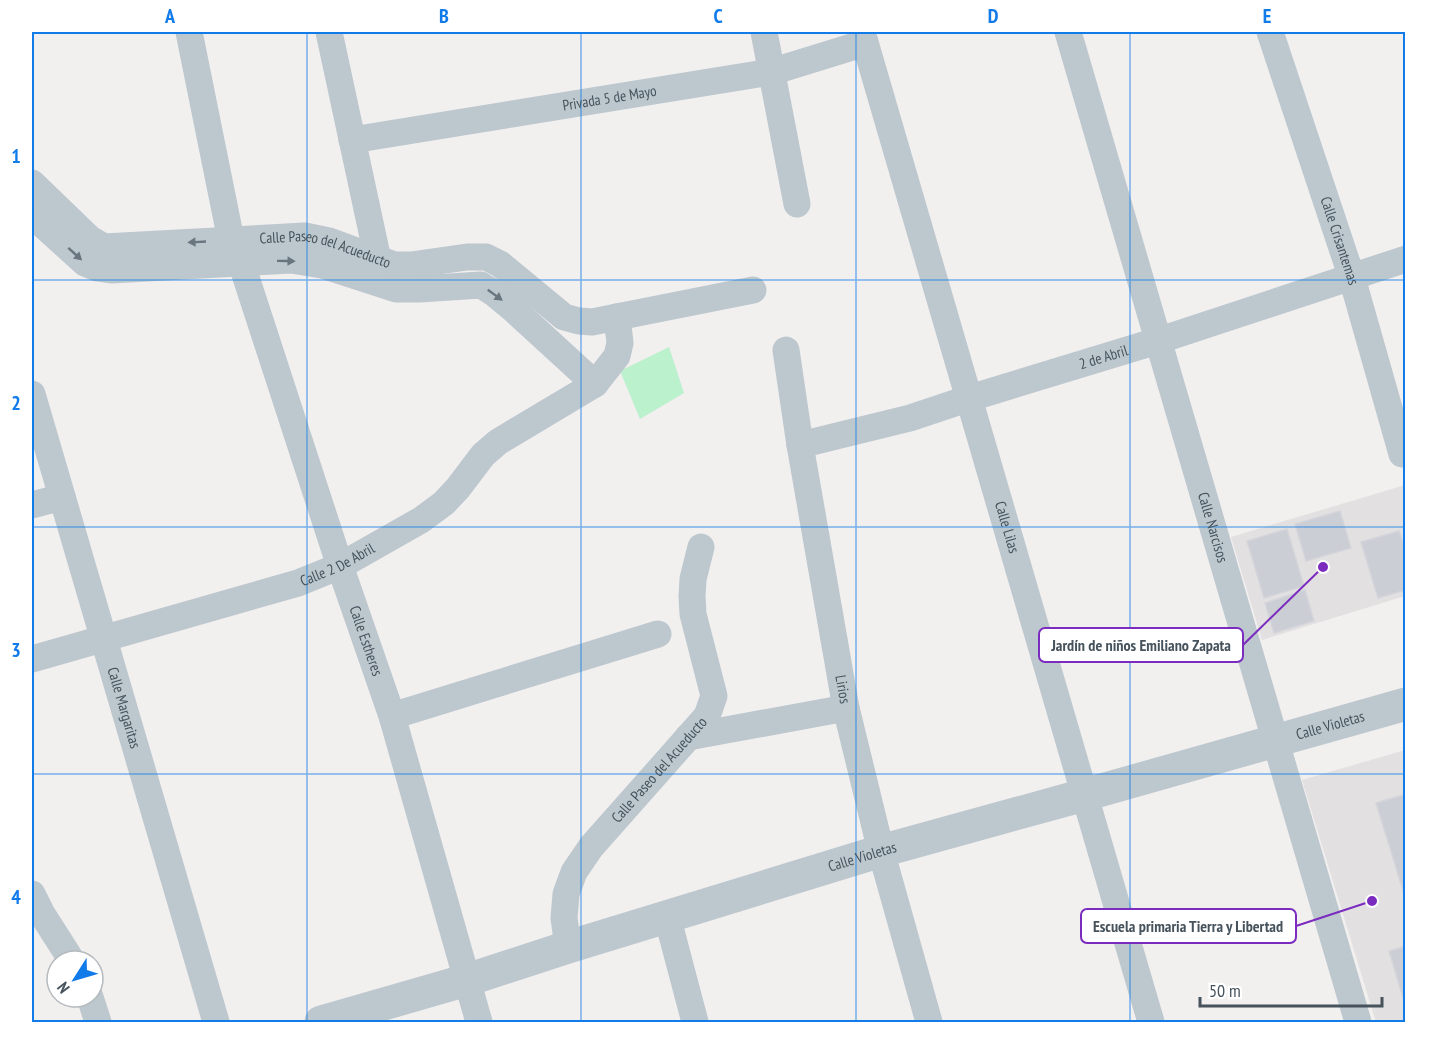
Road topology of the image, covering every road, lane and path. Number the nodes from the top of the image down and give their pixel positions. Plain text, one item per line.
1 (189, 32) edge
2 (329, 32) edge
3 (764, 32) edge
4 (1068, 32) edge
5 (1270, 32) edge
6 (863, 37) edge
7 (771, 72) junction
8 (352, 140) junction
9 (32, 183) edge
10 (797, 204) dead end
11 (32, 215) edge
12 (236, 251) junction
13 (1406, 259) edge
14 (378, 260) junction
15 (1352, 278) junction
16 (753, 290) dead end
17 (617, 317) junction
18 (1157, 341) junction
19 (786, 350) dead end
20 (595, 384) junction
21 (32, 394) edge
22 (970, 398) junction
23 (800, 445) junction
24 (1402, 454) dead end
25 (62, 497) junction
26 (32, 505) edge
27 (701, 547) dead end
28 (340, 566) junction
29 (658, 634) dead end
30 (104, 640) junction
31 (32, 659) edge
32 (1406, 704) edge
33 (846, 708) junction
34 (392, 716) junction
35 (688, 737) junction
36 (1276, 740) junction
37 (1084, 795) junction
38 (881, 851) junction
39 (32, 894) edge
40 (667, 916) junction
41 (568, 947) junction
42 (64, 949) edge
43 (467, 980) junction
44 (216, 1023) edge
45 (321, 1023) edge
46 (479, 1023) edge
47 (695, 1023) edge
48 (929, 1023) edge
49 (1151, 1023) edge
50 (1358, 1023) edge

1 - 12 street, Calle Estheres
2 - 8 street
3 - 7 street
4 - 18 street, Calle Narcisos
5 - 15 street, Calle Crisantemas
6 - 7 street, Privada 5 de Mayo
6 - 22 street, Calle Lilas
7 - 8 street, Privada 5 de Mayo
7 - 10 street
8 - 14 street
12 -> 9 street, Calle Paseo del Acueducto
11 -> 12 street, Calle Paseo del Acueducto
12 - 14 street, Calle Paseo del Acueducto
12 -> 20 street, Calle Paseo del Acueducto
12 - 28 street, Calle Estheres
13 - 15 street, 2 de Abril
14 - 17 street, Calle Paseo del Acueducto
15 - 18 street, 2 de Abril
15 - 24 street, Calle Crisantemas
16 - 17 street, Calle Paseo del Acueducto
17 - 20 street
18 - 22 street, 2 de Abril
18 - 36 street, Calle Narcisos
19 - 23 street, Lirios
20 - 28 street, Calle 2 De Abril
21 - 25 street, Calle Margaritas
22 - 23 street, 2 de Abril
22 - 37 street, Calle Lilas
23 - 33 street, Lirios
25 - 26 street
25 - 30 street, Calle Margaritas
27 - 35 street, Calle Paseo del Acueducto
28 - 30 street, Calle 2 De Abril
28 - 34 street, Calle Estheres
29 - 34 street
30 - 31 street, Calle 2 De Abril
30 - 44 street, Calle Margaritas
32 - 36 street, Calle Violetas
33 - 35 street
33 - 38 street, Lirios
34 - 43 street, Calle Estheres
35 - 41 street, Calle Paseo del Acueducto
36 - 37 street, Calle Violetas
36 - 50 street, Calle Narcisos
37 - 38 street, Calle Violetas
37 - 49 street, Calle Lilas
38 - 40 street, Calle Violetas
38 - 48 street, Lirios
39 - 42 street
40 - 41 street, Calle Violetas
40 - 47 street
41 - 43 street, Calle Violetas
43 - 45 street, Calle Violetas
43 - 46 street, Calle Estheres

